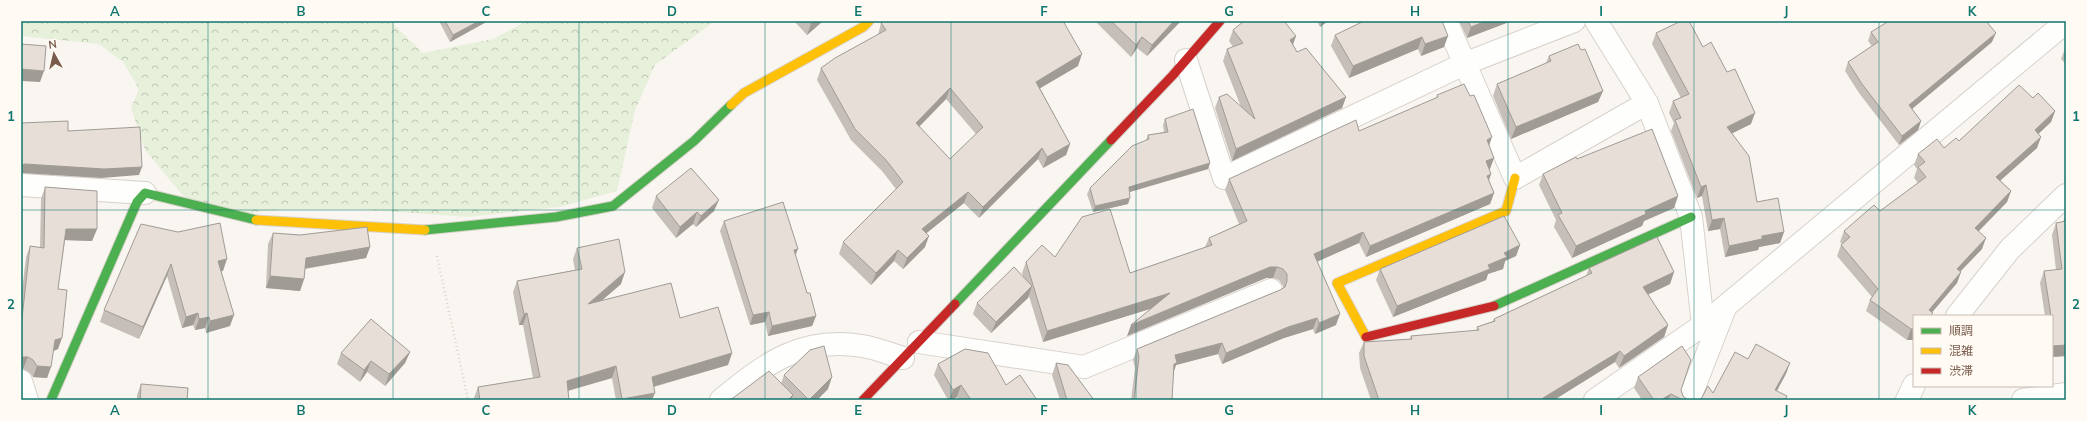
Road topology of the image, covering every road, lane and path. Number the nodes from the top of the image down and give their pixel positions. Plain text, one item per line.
1 (869, 21) edge
2 (1220, 21) edge
3 (1446, 21) edge
4 (1574, 21) edge
5 (1596, 21) edge
6 (2066, 22) edge
7 (1186, 60) junction
8 (1464, 64) junction
9 (1647, 103) junction
10 (1515, 178) junction
11 (21, 185) edge
12 (145, 193) junction
13 (2066, 195) edge
14 (1691, 217) junction
15 (431, 230) junction
16 (1271, 290) dead end
17 (1726, 305) junction
18 (1958, 315) edge
19 (1703, 325) junction
20 (918, 342) junction
21 (903, 358) junction
22 (21, 381) edge
23 (1913, 387) edge
24 (2066, 394) edge
25 (27, 400) edge
26 (51, 400) edge
27 (468, 400) edge
28 (721, 400) edge
29 (863, 400) edge
30 (1595, 400) edge
31 (1690, 400) edge
32 (1907, 400) edge
33 (2023, 400) edge

1 - 15 street
2 - 7 street
3 - 8 street
4 - 8 street
5 - 9 street
6 - 17 street
7 - 8 street
7 - 20 street
8 - 10 street
9 - 10 street
9 - 14 street
10 - 14 street
11 - 12 street
12 - 15 street
12 - 26 street
13 - 18 street
14 - 19 street
15 - 27 path
16 - 20 street
17 - 19 street
17 - 31 street
19 - 30 street
20 - 21 street
21 - 28 street
21 - 29 street
22 - 25 street
23 - 32 street
24 - 33 street

